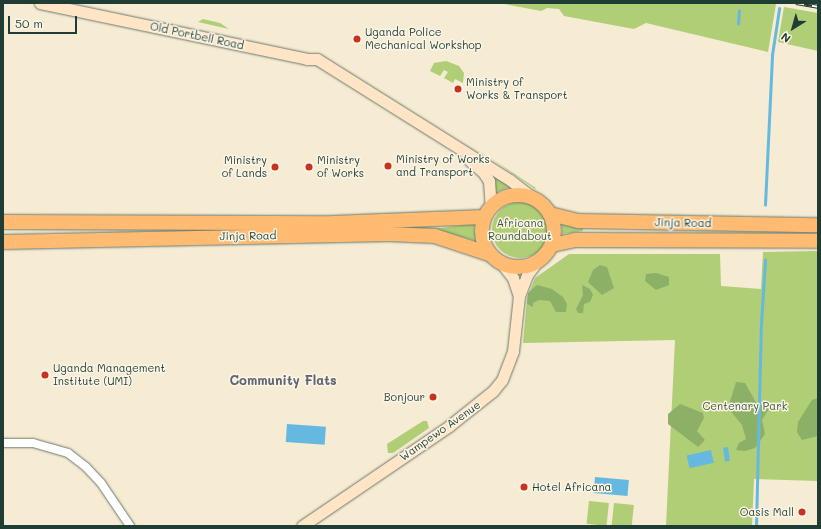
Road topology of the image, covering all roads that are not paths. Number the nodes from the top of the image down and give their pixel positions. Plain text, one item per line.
1 (40, 3) edge
2 (307, 59) junction
3 (533, 198) junction
4 (488, 212) junction
5 (550, 214) junction
6 (3, 222) edge
7 (818, 225) edge
8 (818, 241) edge
9 (3, 242) edge
10 (552, 245) junction
11 (489, 254) junction
12 (536, 263) junction
13 (502, 264) junction
14 (519, 296) junction
15 (3, 443) edge
16 (130, 526) edge
17 (302, 526) edge

1 - 2 main road, Old Portbell Road
2 - 3 main road, Old Portbell Road
2 - 4 main road, Old Portbell Road
3 - 4 highway
3 - 5 highway
4 - 6 highway, Jinja Road
4 - 11 highway
5 - 7 highway, Jinja Road
5 - 10 highway
8 - 10 highway, Jinja Road
9 - 11 highway, Jinja Road
10 - 12 highway
11 - 13 highway
12 - 13 highway
12 - 14 main road
13 - 14 main road
14 - 17 main road, Wampewo Avenue
15 - 16 street

